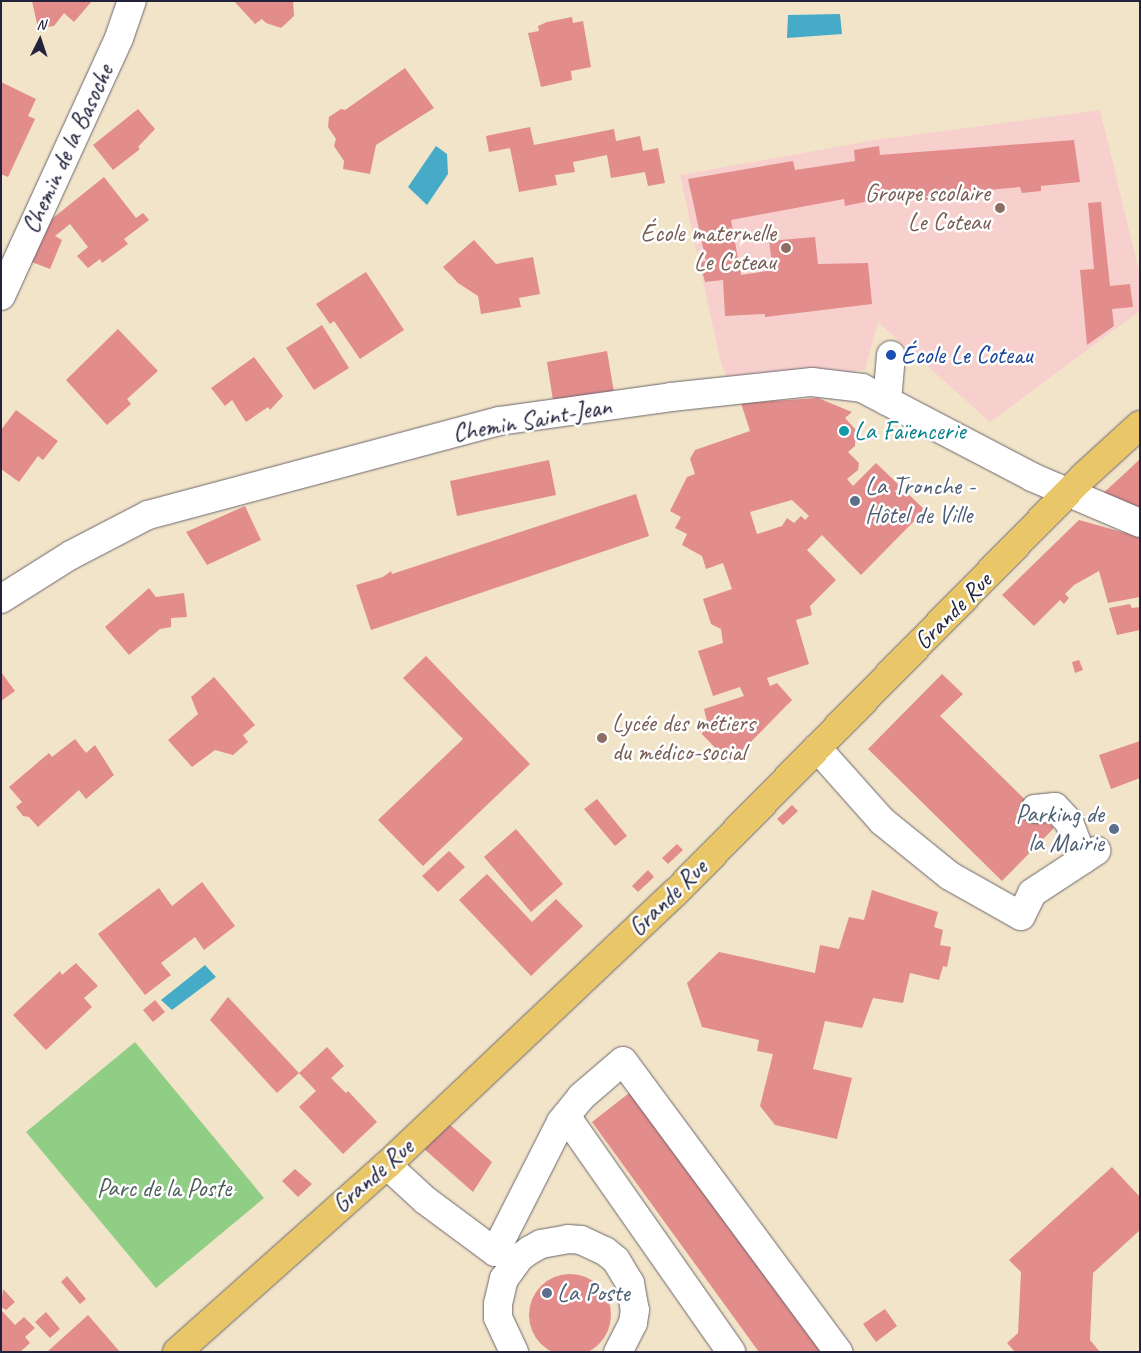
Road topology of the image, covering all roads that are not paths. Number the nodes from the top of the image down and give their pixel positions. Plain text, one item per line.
1 (132, 1) edge
2 (1, 296) edge
3 (891, 355) dead end
4 (887, 401) junction
5 (1140, 425) edge
6 (1068, 493) junction
7 (1140, 523) edge
8 (1, 599) edge
9 (817, 748) junction
10 (1035, 809) dead end
11 (566, 1116) junction
12 (388, 1165) junction
13 (507, 1255) junction
14 (177, 1352) edge
15 (514, 1352) edge
16 (618, 1352) edge
17 (731, 1352) edge
18 (838, 1352) edge

1 - 2 street, Chemin de la Basoche
3 - 4 street
4 - 6 street, Chemin Saint-Jean
4 - 8 street, Chemin Saint-Jean
5 - 6 main road, Grande Rue
6 - 7 street, Chemin Saint-Jean
6 - 9 main road, Grande Rue
9 - 10 street
9 - 12 main road, Grande Rue
11 - 13 street
11 - 17 street
11 - 18 street
12 - 13 street
12 - 14 main road, Grande Rue
13 - 15 street
13 - 16 street

